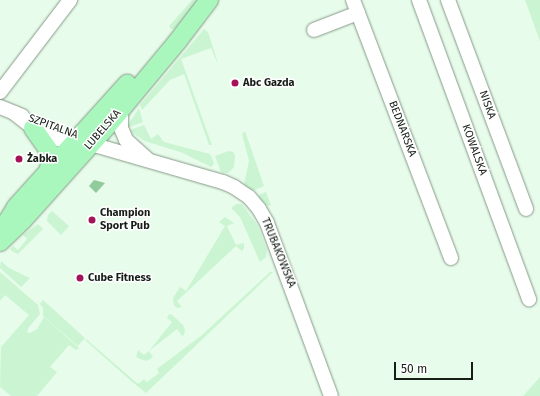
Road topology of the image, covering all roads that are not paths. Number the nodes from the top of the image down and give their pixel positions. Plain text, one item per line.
1 (70, 0) edge
2 (353, 0) edge
3 (419, 0) edge
4 (448, 0) edge
5 (206, 3) edge
6 (358, 13) junction
7 (314, 30) dead end
8 (0, 92) edge
9 (0, 107) edge
10 (121, 109) junction
11 (14, 113) junction
12 (32, 128) junction
13 (81, 141) junction
14 (150, 161) junction
15 (48, 173) junction
16 (526, 209) dead end
17 (0, 233) edge
18 (0, 242) edge
19 (451, 258) dead end
20 (529, 299) dead end
21 (331, 396) edge

1 - 8 street
2 - 6 street, BEDNARSKA
3 - 20 street, KOWALSKA
4 - 16 street, NISKA
5 - 10 main road, LUBELSKA
5 - 13 main road, LUBELSKA
6 - 7 street
6 - 19 street, BEDNARSKA
9 - 11 street, SZPITALNA
10 - 13 main road, LUBELSKA
10 - 14 street
11 - 12 street, SZPITALNA
11 - 13 street, SZPITALNA
12 - 13 street, SZPITALNA
12 - 15 main road
13 - 14 street, TRUBAKOWSKA
13 - 15 main road, LUBELSKA
13 - 18 main road, LUBELSKA
14 - 21 street, TRUBAKOWSKA
15 - 17 main road, LUBELSKA

